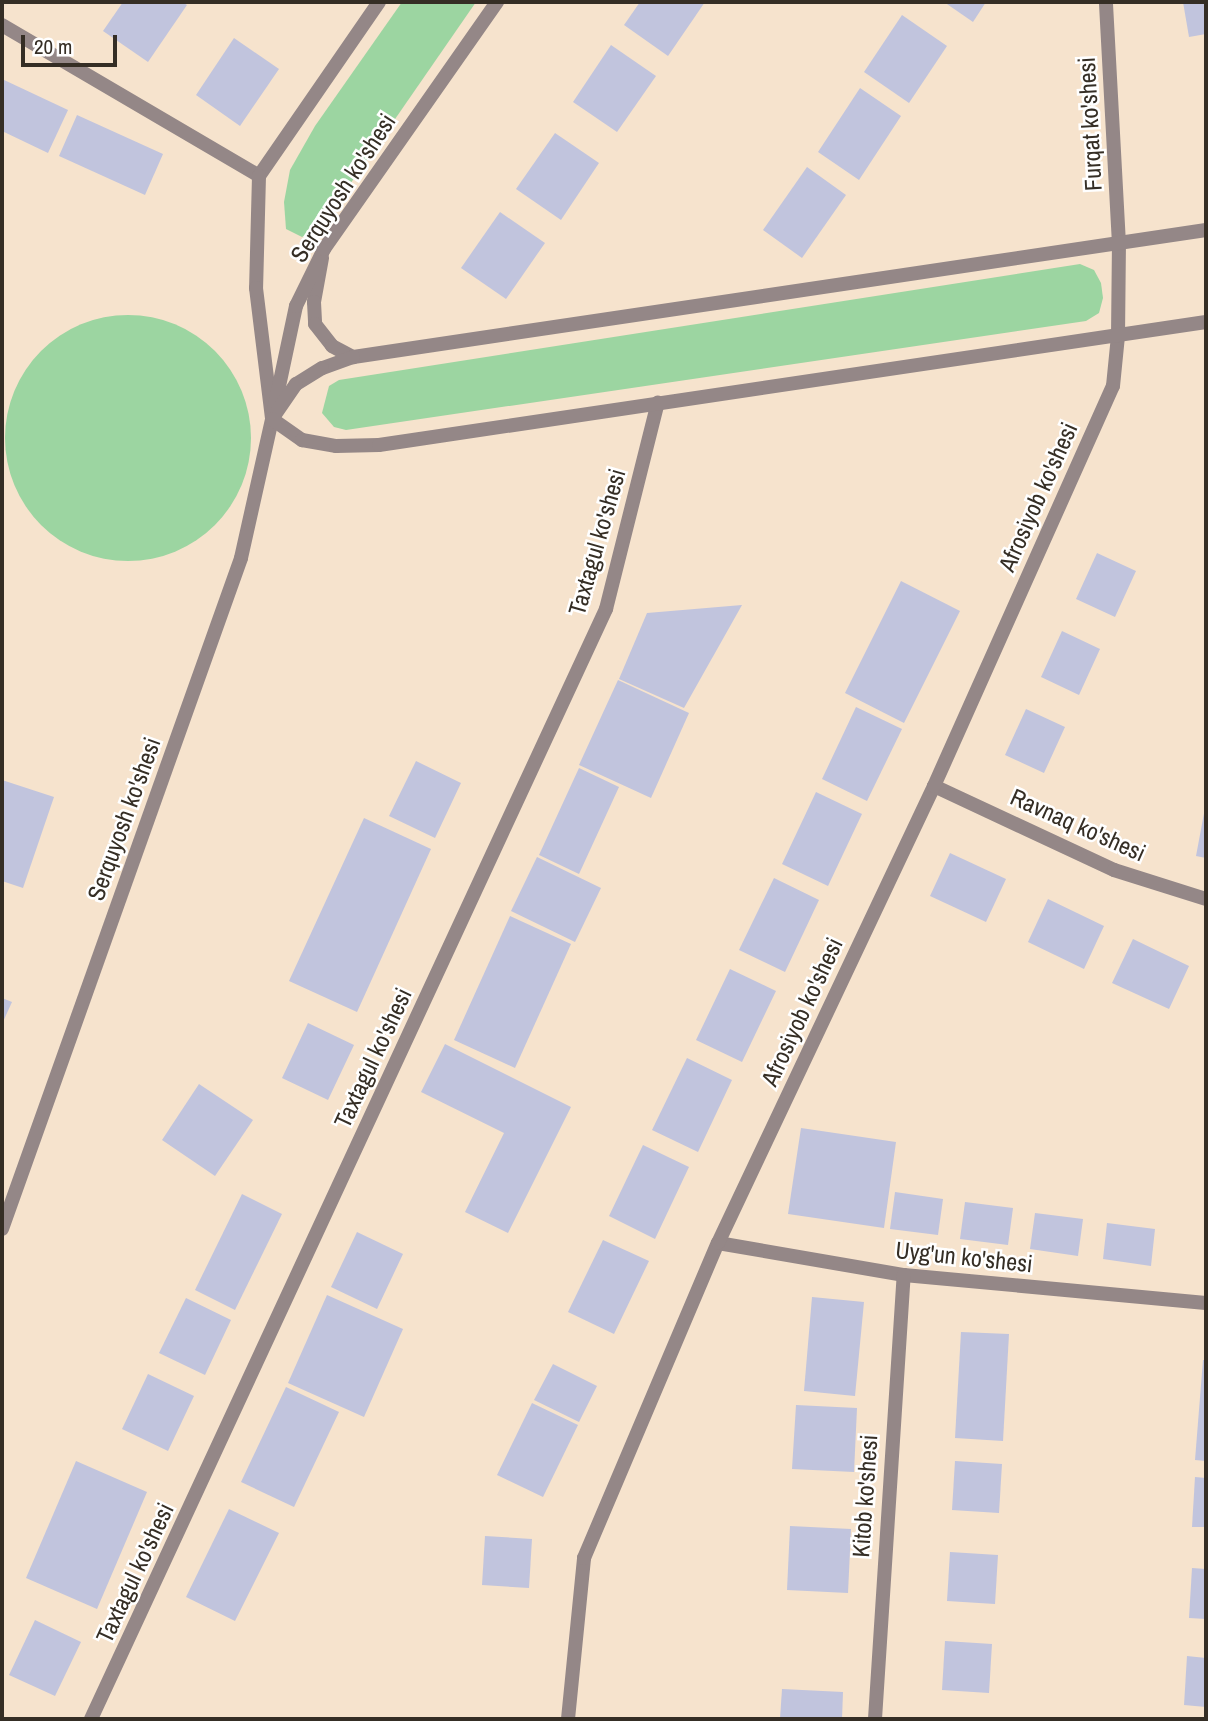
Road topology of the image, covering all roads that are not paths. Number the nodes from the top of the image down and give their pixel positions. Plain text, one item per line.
1 (379, 2) edge
2 (497, 2) edge
3 (1106, 2) edge
4 (2, 25) edge
5 (259, 176) junction
6 (1206, 230) edge
7 (1119, 244) junction
8 (324, 249) junction
9 (1206, 322) edge
10 (1118, 336) junction
11 (353, 357) junction
12 (658, 402) junction
13 (272, 419) junction
14 (934, 786) junction
15 (1206, 899) edge
16 (2, 1230) edge
17 (718, 1243) junction
18 (904, 1275) junction
19 (1206, 1303) edge
20 (90, 1719) edge
21 (568, 1719) edge
22 (875, 1719) edge

1 - 5 street
2 - 8 street, Serquyosh ko'shesi
3 - 7 street, Furqat ko'shesi
4 - 5 street
5 - 13 street, Serquyosh ko'shesi
6 - 7 street
7 - 10 street, Furqat ko'shesi
7 - 11 street
8 - 11 street
8 - 13 street, Serquyosh ko'shesi
9 - 10 street
10 - 12 street
10 - 14 street, Afrosiyob ko'shesi
11 - 13 street
12 - 13 street
12 - 20 street, Taxtagul ko'shesi
13 - 16 street, Serquyosh ko'shesi
14 - 15 street, Ravnaq ko'shesi
14 - 17 street, Afrosiyob ko'shesi
17 - 18 street, Uyg'un ko'shesi
17 - 21 street, Afrosiyob ko'shesi
18 - 19 street, Uyg'un ko'shesi
18 - 22 street, Kitob ko'shesi

